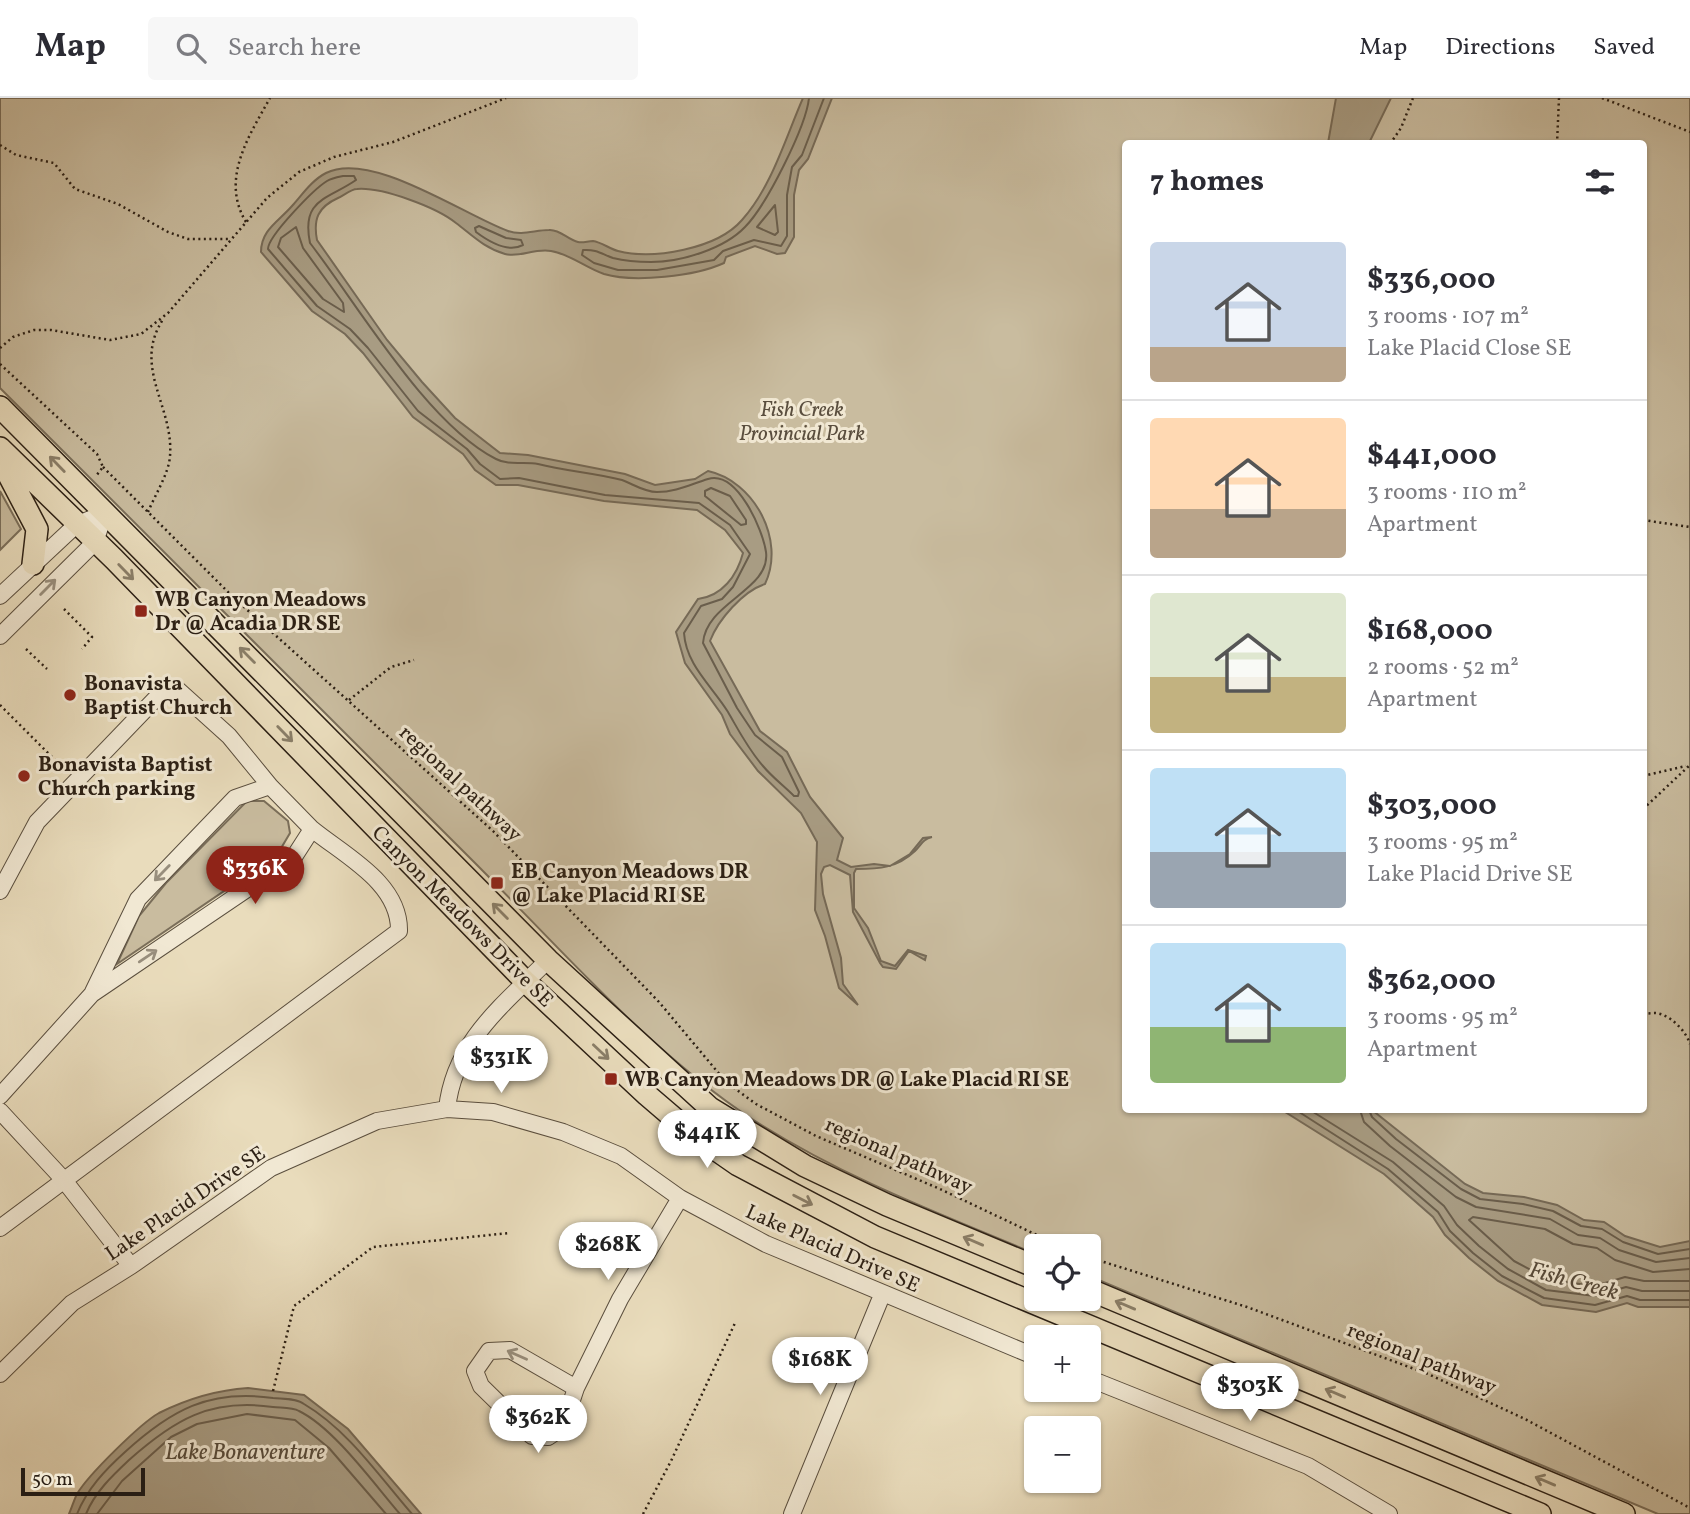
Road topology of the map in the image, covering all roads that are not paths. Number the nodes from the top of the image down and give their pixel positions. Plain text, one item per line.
1 (0, 407) edge
2 (0, 448) edge
3 (0, 459) edge
4 (105, 513) junction
5 (76, 525) junction
6 (95, 542) junction
7 (33, 564) junction
8 (0, 596) edge
9 (0, 636) edge
10 (270, 786) junction
11 (312, 829) junction
12 (0, 891) edge
13 (548, 960) junction
14 (526, 982) junction
15 (92, 994) junction
16 (0, 1096) edge
17 (447, 1109) junction
18 (0, 1111) edge
19 (63, 1179) junction
20 (680, 1198) junction
21 (0, 1228) edge
22 (1024, 1262) edge
23 (131, 1266) junction
24 (882, 1295) junction
25 (1101, 1295) edge
26 (1024, 1351) edge
27 (0, 1374) edge
28 (1101, 1383) edge
29 (576, 1388) junction
30 (1612, 1512) edge
31 (792, 1514) edge
32 (1389, 1514) edge
33 (1539, 1514) edge

4 -> 1 main road, Canyon Meadows Drive SE
2 - 5 main road, Canyon Meadows Drive SE
3 - 7 main road
4 - 5 street
4 - 6 street
13 -> 4 main road, Canyon Meadows Drive SE
5 - 6 main road, Canyon Meadows Drive SE
5 - 7 street
9 -> 6 street
6 -> 14 main road, Canyon Meadows Drive SE
7 - 8 street
10 - 11 street
10 - 12 street
10 -> 15 street
15 -> 11 street
11 - 19 street
13 - 14 street
22 -> 13 main road, Canyon Meadows Drive SE
14 - 17 street
14 -> 33 main road, Canyon Meadows Drive SE
15 - 16 street
17 - 20 street, Lake Placid Drive SE
17 - 23 street, Lake Placid Drive SE
18 - 19 street
19 - 21 street
19 - 23 street
20 - 24 street, Lake Placid Drive SE
20 - 29 street
23 - 27 street, Lake Placid Drive SE
24 - 26 street, Lake Placid Drive SE
24 - 31 street
30 -> 25 main road
28 - 32 street
29 -> 29 street

